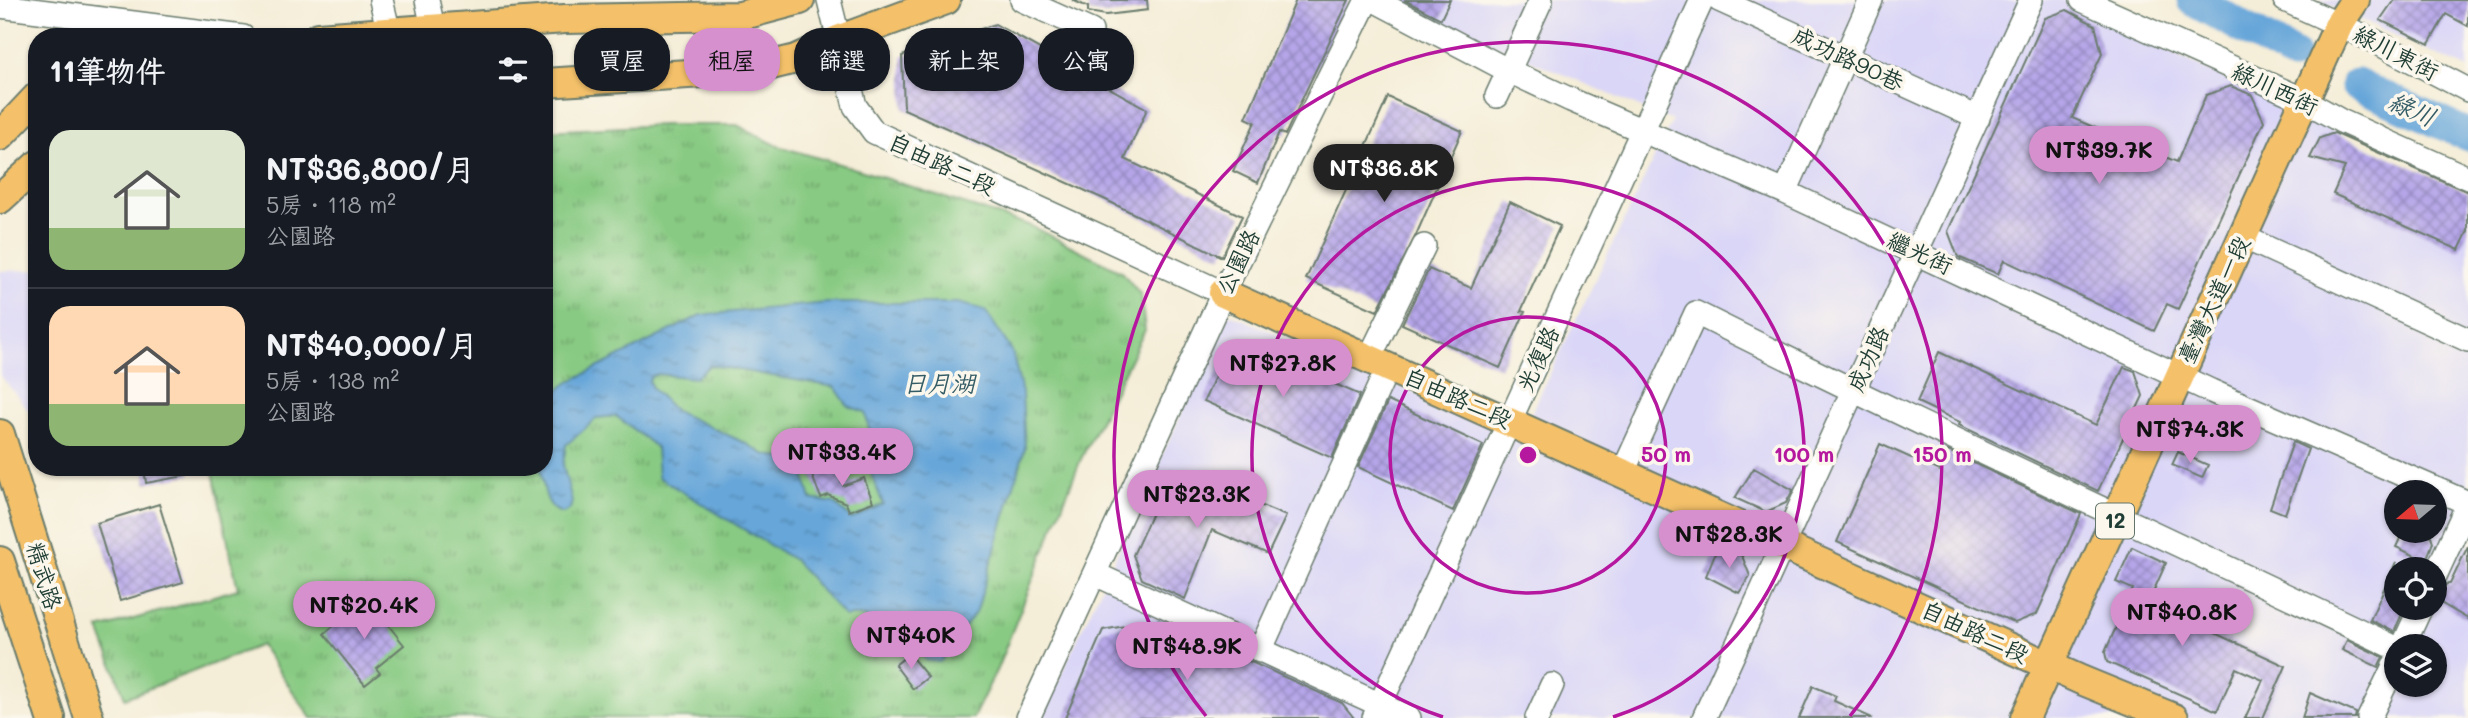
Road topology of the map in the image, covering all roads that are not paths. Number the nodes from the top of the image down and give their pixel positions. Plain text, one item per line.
1 (381, 0) edge
2 (427, 0) edge
3 (800, 0) edge
4 (829, 0) edge
5 (946, 0) edge
6 (1022, 0) edge
7 (1367, 0) edge
8 (1374, 0) edge
9 (1541, 0) edge
10 (1702, 0) edge
11 (1719, 0) edge
12 (1871, 0) edge
13 (2031, 0) edge
14 (2082, 0) edge
15 (2285, 0) edge
16 (2355, 0) edge
17 (0, 6) edge
18 (675, 8) edge
19 (172, 28) edge
20 (388, 28) edge
21 (433, 28) joint
22 (835, 28) edge
23 (870, 28) edge
24 (1084, 28) edge
25 (2336, 31) junction
26 (1846, 59) junction
27 (794, 60) edge
28 (1509, 71) junction
29 (553, 82) edge
30 (2468, 90) edge
31 (851, 91) edge
32 (2307, 95) junction
33 (1497, 96) dead end
34 (28, 106) edge
35 (1978, 118) junction
36 (1643, 130) junction
37 (0, 135) edge
38 (28, 173) edge
39 (2468, 178) edge
40 (1785, 192) junction
41 (0, 199) edge
42 (2243, 237) junction
43 (1424, 246) dead end
44 (1916, 251) junction
45 (1223, 293) junction
46 (2468, 340) edge
47 (1378, 363) junction
48 (2180, 375) junction
49 (1854, 392) junction
50 (1509, 421) junction
51 (0, 434) edge
52 (1623, 472) junction
53 (2468, 503) edge
54 (2118, 514) junction
55 (1783, 544) junction
56 (2444, 557) edge
57 (0, 561) edge
58 (1095, 574) junction
59 (2384, 642) edge
60 (1260, 651) junction
61 (2049, 666) junction
62 (1552, 685) dead end
63 (2384, 688) edge
64 (1377, 711) edge
65 (51, 718) edge
66 (89, 718) edge
67 (1028, 718) edge
68 (1409, 718) edge
69 (1537, 718) edge
70 (1704, 718) edge
71 (2025, 718) edge
72 (2174, 718) edge
73 (2370, 718) edge

1 - 20 street
2 - 21 street
3 - 18 main road
4 - 22 street, 自由路二段
5 - 23 main road
6 - 24 street
7 - 45 street, 公園路
8 - 28 street, 繼光街
9 - 28 street
10 - 36 street, 光復路
11 - 26 street, 成功路90巷
12 - 26 street
13 - 35 street, 成功路
14 - 32 street, 綠川西街
15 - 25 street, 綠川東街
16 - 25 main road, 臺灣大道一段 / 12
17 - 19 street
18 - 21 main road
25 - 30 street, 綠川東街
25 - 32 main road, 臺灣大道一段 / 12
26 - 35 street, 成功路90巷
26 - 40 street
27 - 29 main road
28 - 33 street
28 - 36 street, 繼光街
31 - 45 street, 自由路二段
32 - 39 street, 綠川西街
32 - 42 main road, 臺灣大道一段 / 12
34 - 37 main road
35 - 44 street, 成功路
36 - 40 street, 繼光街
36 - 50 street, 光復路
38 - 41 main road
40 - 44 street, 繼光街
42 - 46 street
42 - 48 main road, 臺灣大道一段 / 12
43 - 47 street
44 - 48 street, 繼光街
44 - 49 street, 成功路
45 - 47 main road, 自由路二段
45 - 58 street, 公園路
47 - 50 main road, 自由路二段
47 - 60 street
48 - 53 street, 繼光街
48 - 54 main road, 臺灣大道一段 / 12
49 - 52 street
49 - 54 street
49 - 55 street, 成功路
50 - 52 main road, 自由路二段
50 - 64 street, 光復路
51 - 66 main road, 精武路
52 - 55 main road, 自由路二段
53 - 56 street
54 - 59 street
54 - 61 main road, 臺灣大道一段 / 12
55 - 61 main road, 自由路二段
55 - 70 street, 成功路
57 - 65 main road, 精武路
58 - 60 street
58 - 67 street, 公園路
60 - 64 street
61 - 71 main road, 臺灣大道一段 / 12
61 - 72 main road, 自由路二段
62 - 69 street
63 - 73 street
64 - 68 street

